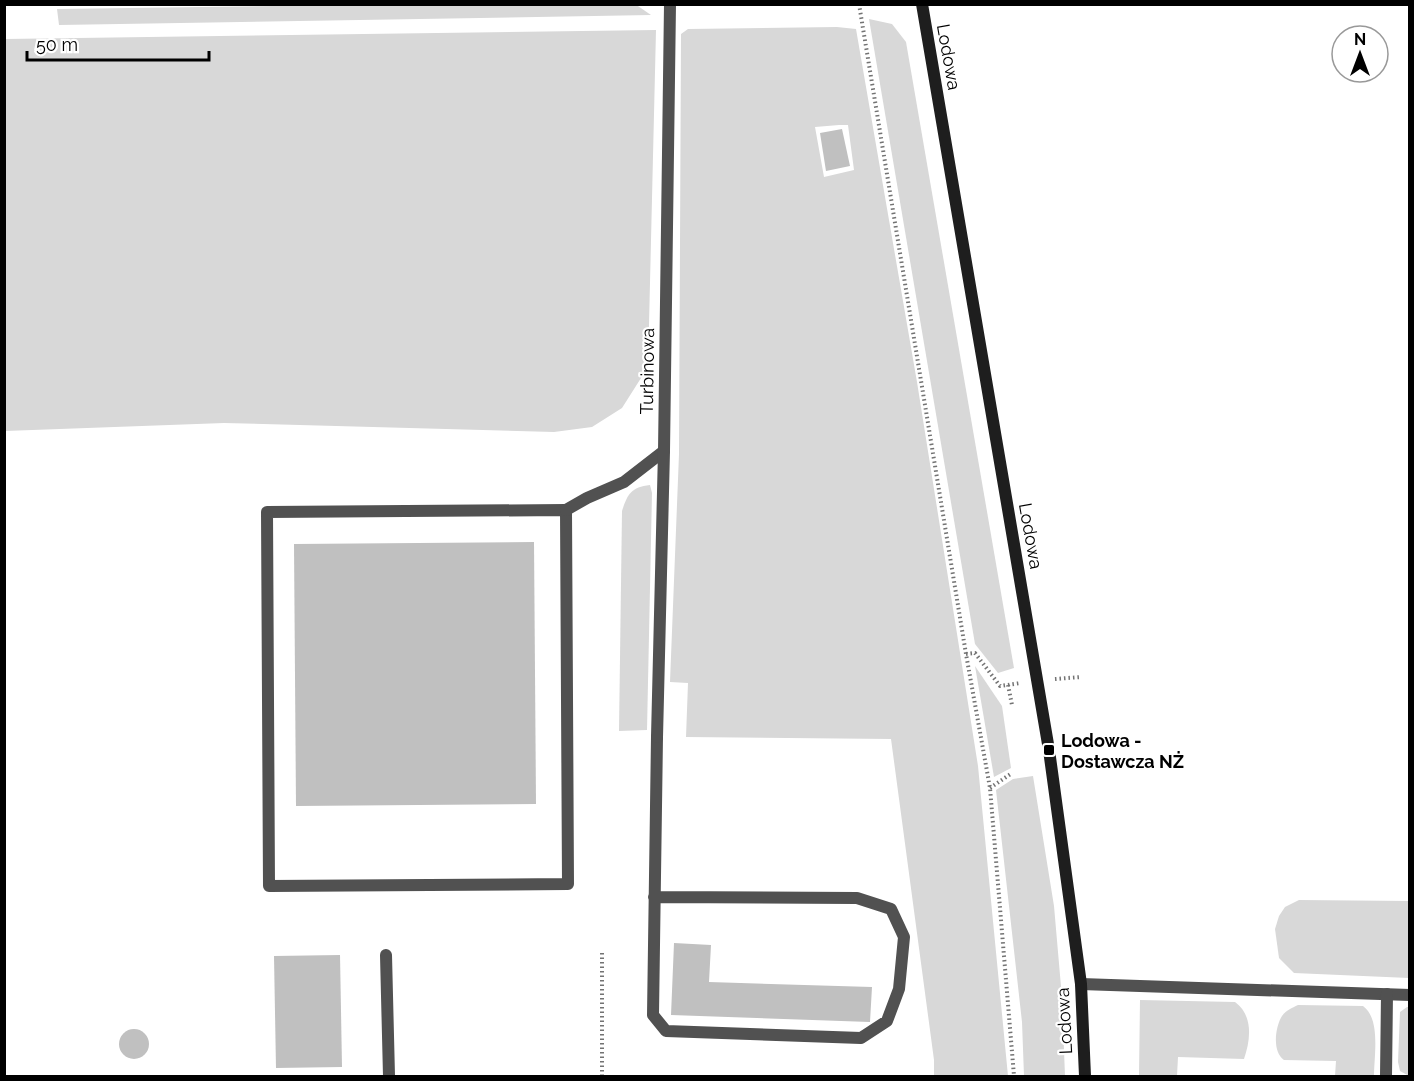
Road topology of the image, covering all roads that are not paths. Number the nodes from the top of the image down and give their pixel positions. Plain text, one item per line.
1 (670, 4) edge
2 (921, 4) edge
3 (664, 451) junction
4 (566, 510) junction
5 (654, 897) junction
6 (386, 955) dead end
7 (1081, 984) junction
8 (1387, 994) junction
9 (1410, 995) edge
10 (388, 1077) edge
11 (1085, 1077) edge
12 (1386, 1077) edge

1 - 3 street, Turbinowa
2 - 7 street, Lodowa
3 - 4 street
3 - 5 street, Turbinowa
4 - 4 street
5 - 5 street, Turbinowa
6 - 10 street
7 - 8 street
7 - 11 street, Lodowa
8 - 9 street
8 - 12 street

